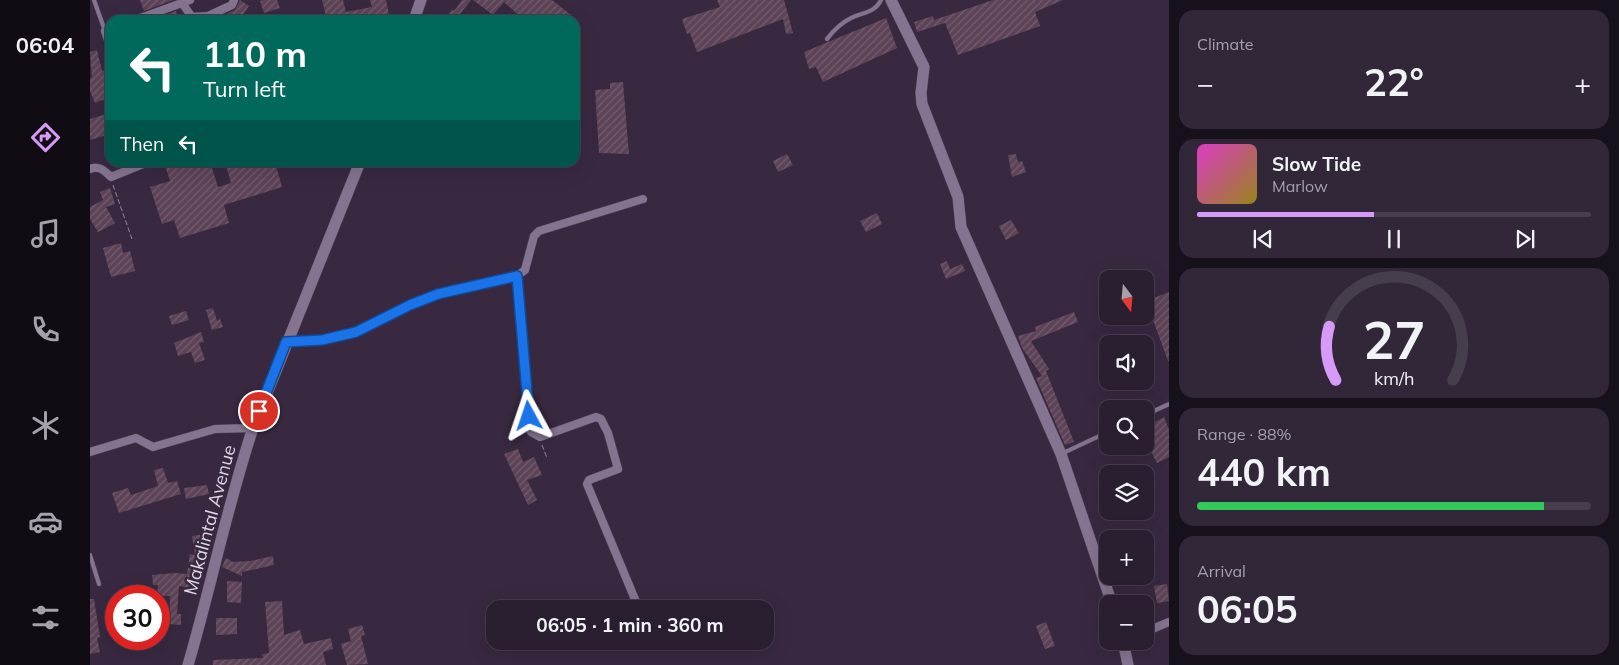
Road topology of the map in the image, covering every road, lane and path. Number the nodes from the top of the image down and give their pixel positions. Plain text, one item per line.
1 (94, 0) edge
2 (190, 0) edge
3 (234, 0) edge
4 (421, 0) edge
5 (881, 0) edge
6 (891, 0) edge
7 (182, 3) junction
8 (149, 15) edge
9 (191, 15) edge
10 (210, 15) edge
11 (416, 15) edge
12 (105, 24) edge
13 (827, 39) dead end
14 (136, 167) edge
15 (358, 167) edge
16 (90, 169) edge
17 (110, 178) junction
18 (643, 199) dead end
19 (132, 239) dead end
20 (517, 276) junction
21 (286, 342) junction
22 (1169, 404) edge
23 (1154, 411) edge
24 (253, 428) junction
25 (1099, 436) edge
26 (540, 437) junction
27 (90, 452) edge
28 (1061, 454) junction
29 (546, 458) dead end
30 (90, 555) edge
31 (98, 584) dead end
32 (1109, 595) edge
33 (635, 600) edge
34 (1169, 622) edge
35 (1154, 628) edge
36 (1125, 650) edge
37 (188, 665) edge
38 (1128, 665) edge

1 - 12 lane
2 - 7 street
3 - 10 street
4 - 11 street
5 - 13 lane
6 - 28 street
7 - 8 street
7 - 9 street
14 - 17 street
15 - 21 street, Makalintal Avenue
16 - 17 street
17 - 19 path
18 - 20 street
20 - 21 street
20 - 26 street
21 - 24 street, Makalintal Avenue
22 - 23 lane
24 - 27 street
24 - 37 street, Makalintal Avenue
25 - 28 lane
26 - 29 path
26 - 33 street
28 - 32 street
30 - 31 lane
34 - 35 street
36 - 38 street

